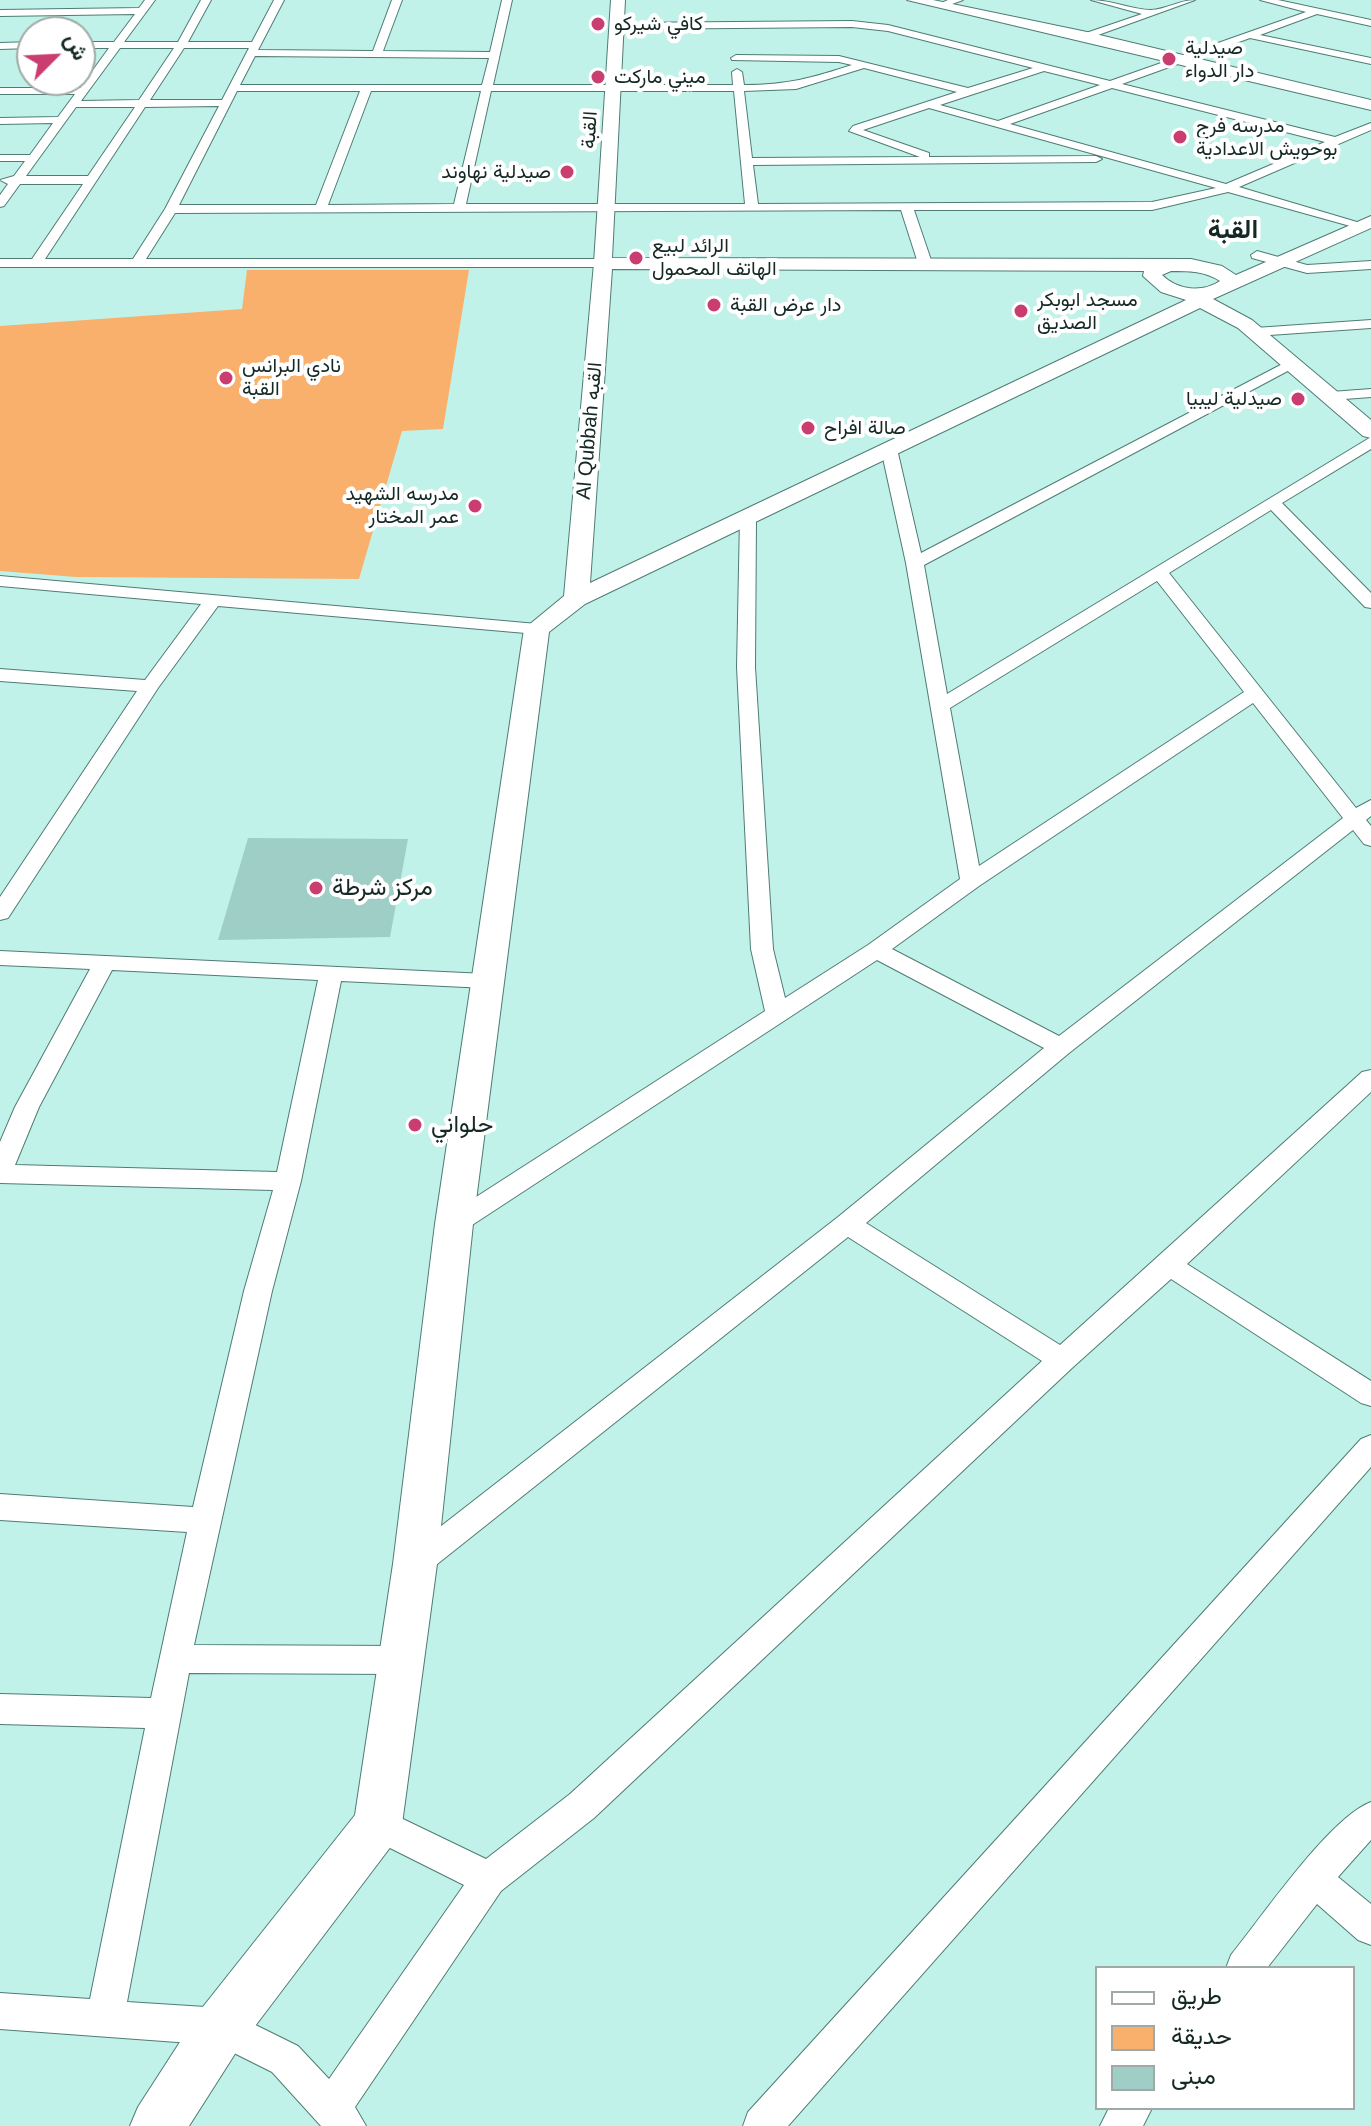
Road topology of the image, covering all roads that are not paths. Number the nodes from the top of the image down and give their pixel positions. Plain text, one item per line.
1 (150, 0) edge
2 (206, 0) edge
3 (279, 0) edge
4 (397, 0) edge
5 (507, 0) edge
6 (618, 0) edge
7 (914, 0) edge
8 (1096, 0) edge
9 (1190, 0) edge
10 (1265, 0) edge
11 (951, 2) edge
12 (142, 11) junction
13 (1317, 11) junction
14 (77, 12) junction
15 (849, 12) dead end
16 (0, 13) edge
17 (1153, 13) junction
18 (74, 16) edge
19 (1371, 23) edge
20 (852, 24) junction
21 (618, 26) junction
22 (1087, 36) junction
23 (1253, 36) junction
24 (735, 42) junction
25 (96, 45) edge
26 (116, 45) junction
27 (181, 45) junction
28 (254, 49) junction
29 (377, 54) junction
30 (495, 55) junction
31 (1186, 60) junction
32 (1371, 61) edge
33 (868, 64) junction
34 (96, 66) edge
35 (1046, 67) junction
36 (1115, 84) junction
37 (233, 88) junction
38 (367, 88) junction
39 (738, 88) junction
40 (485, 89) junction
41 (612, 89) junction
42 (970, 92) junction
43 (79, 96) edge
44 (226, 103) junction
45 (73, 104) junction
46 (142, 104) junction
47 (929, 105) junction
48 (1371, 105) edge
49 (61, 120) junction
50 (0, 121) edge
51 (1000, 124) junction
52 (1371, 126) edge
53 (1335, 141) junction
54 (0, 158) edge
55 (33, 158) junction
56 (1119, 158) junction
57 (747, 162) junction
58 (948, 162) junction
59 (0, 180) edge
60 (17, 180) junction
61 (91, 180) junction
62 (1228, 188) junction
63 (0, 203) edge
64 (604, 207) junction
65 (321, 208) junction
66 (752, 208) junction
67 (171, 209) junction
68 (459, 209) junction
69 (907, 209) junction
70 (1366, 223) edge
71 (1328, 239) junction
72 (1244, 257) junction
73 (138, 261) junction
74 (37, 262) junction
75 (0, 263) edge
76 (603, 263) junction
77 (925, 263) junction
78 (1282, 263) junction
79 (1191, 265) junction
80 (1371, 265) edge
81 (1168, 266) junction
82 (1154, 281) junction
83 (1210, 291) junction
84 (1161, 320) junction
85 (1371, 324) edge
86 (1250, 328) junction
87 (1292, 363) junction
88 (1371, 393) edge
89 (1331, 396) junction
90 (1371, 431) edge
91 (1371, 442) edge
92 (889, 449) junction
93 (1272, 502) junction
94 (748, 518) junction
95 (915, 563) junction
96 (1158, 571) junction
97 (0, 581) edge
98 (576, 599) junction
99 (213, 601) junction
100 (1371, 603) edge
101 (537, 629) junction
102 (0, 675) edge
103 (150, 686) junction
104 (1254, 694) junction
105 (939, 707) junction
106 (1362, 813) edge
107 (1371, 840) edge
108 (971, 881) junction
109 (1, 908) edge
110 (876, 950) junction
111 (0, 958) edge
112 (105, 963) junction
113 (331, 974) junction
114 (486, 981) junction
115 (777, 1013) junction
116 (1061, 1047) junction
117 (1371, 1078) edge
118 (0, 1173) edge
119 (288, 1181) junction
120 (454, 1224) junction
121 (847, 1224) junction
122 (1169, 1265) junction
123 (1062, 1360) junction
124 (1371, 1395) edge
125 (1371, 1447) edge
126 (0, 1507) edge
127 (204, 1520) junction
128 (415, 1564) junction
129 (175, 1659) junction
130 (401, 1660) junction
131 (0, 1709) edge
132 (165, 1713) junction
133 (1371, 1818) edge
134 (378, 1824) junction
135 (489, 1879) junction
136 (1314, 1879) junction
137 (1371, 1927) edge
138 (1246, 1966) edge
139 (0, 2011) edge
140 (105, 2018) junction
141 (221, 2027) junction
142 (339, 2117) edge
143 (157, 2126) edge
144 (762, 2126) edge

1 - 12 street
2 - 27 street
3 - 28 street
4 - 29 street
5 - 30 street
6 - 21 street, القبة
7 - 11 street
8 - 17 street
9 - 17 street
10 - 13 street
11 - 22 street
12 - 14 street
12 - 26 street
13 - 19 street
13 - 23 street
14 - 16 street
14 - 18 street
15 - 20 street
17 - 22 street
20 - 24 street
20 - 35 street
21 - 24 street
21 - 41 street, القبة
22 - 31 street
23 - 31 street
23 - 32 street
24 - 33 street
24 - 39 street
25 - 26 street
26 - 27 street
26 - 34 street
27 - 28 street
27 - 46 street
28 - 29 street
28 - 37 street
29 - 30 street
30 - 40 street
31 - 36 street
31 - 48 street
33 - 39 street
33 - 42 street
35 - 36 street
35 - 42 street
36 - 51 street
36 - 53 street
37 - 38 street
37 - 44 street
38 - 40 street
38 - 65 street
39 - 41 street
39 - 57 street
40 - 41 street
40 - 68 street
41 - 64 street, القبة
42 - 47 street
43 - 45 street
44 - 46 street
44 - 67 street
45 - 46 street
45 - 49 street
46 - 61 street
47 - 51 street
47 - 58 street
49 - 50 street
49 - 55 street
51 - 56 street
52 - 53 street
53 - 62 street
54 - 55 street
55 - 60 street
56 - 58 street
56 - 62 street
57 - 58 street
57 - 66 street
59 - 60 street
60 - 61 street
60 - 63 street
61 - 74 street
62 - 69 street
62 - 70 street
64 - 66 street
64 - 68 street
64 - 76 street, القبة
65 - 67 street
65 - 68 street
66 - 69 street
67 - 73 street
69 - 77 street
70 - 71 street
71 - 72 street
71 - 78 street
72 - 78 street
72 - 79 street
73 - 74 street
73 - 76 street
74 - 75 street
76 - 77 street
76 - 98 street, Al Qubbah القبه
77 - 81 street
78 - 80 street
78 - 83 street
79 - 81 street
79 - 83 street
81 - 82 street
82 - 83 street
82 - 84 street
83 - 84 street
83 - 86 street
83 - 86 street
84 - 92 street
85 - 86 street
86 - 87 street
87 - 89 street
87 - 95 street
88 - 89 street
89 - 90 street
91 - 93 street
92 - 94 street
92 - 95 street
93 - 96 street
93 - 100 street
94 - 98 street
94 - 115 street
95 - 105 street
96 - 104 street
96 - 105 street
97 - 99 street
98 - 101 street
99 - 101 street
99 - 103 street
101 - 114 street
102 - 103 street
103 - 109 street
104 - 106 street
104 - 108 street
105 - 108 street
106 - 107 street
106 - 116 street
108 - 110 street
110 - 115 street
110 - 116 street
111 - 112 street
112 - 113 street
112 - 118 street
113 - 114 street
113 - 119 street
114 - 120 street
115 - 120 street
116 - 121 street
117 - 122 street
118 - 119 street
119 - 127 street
120 - 128 street
121 - 123 street
121 - 128 street
122 - 123 street
122 - 124 street
123 - 135 street
125 - 144 street
126 - 127 street
127 - 129 street
128 - 130 street
129 - 130 street
129 - 132 street
130 - 134 street
131 - 132 street
132 - 140 street
133 - 136 street
134 - 135 street
134 - 141 street
135 - 142 street
136 - 137 street
136 - 138 street
139 - 140 street
140 - 141 street
141 - 142 street
141 - 143 street

